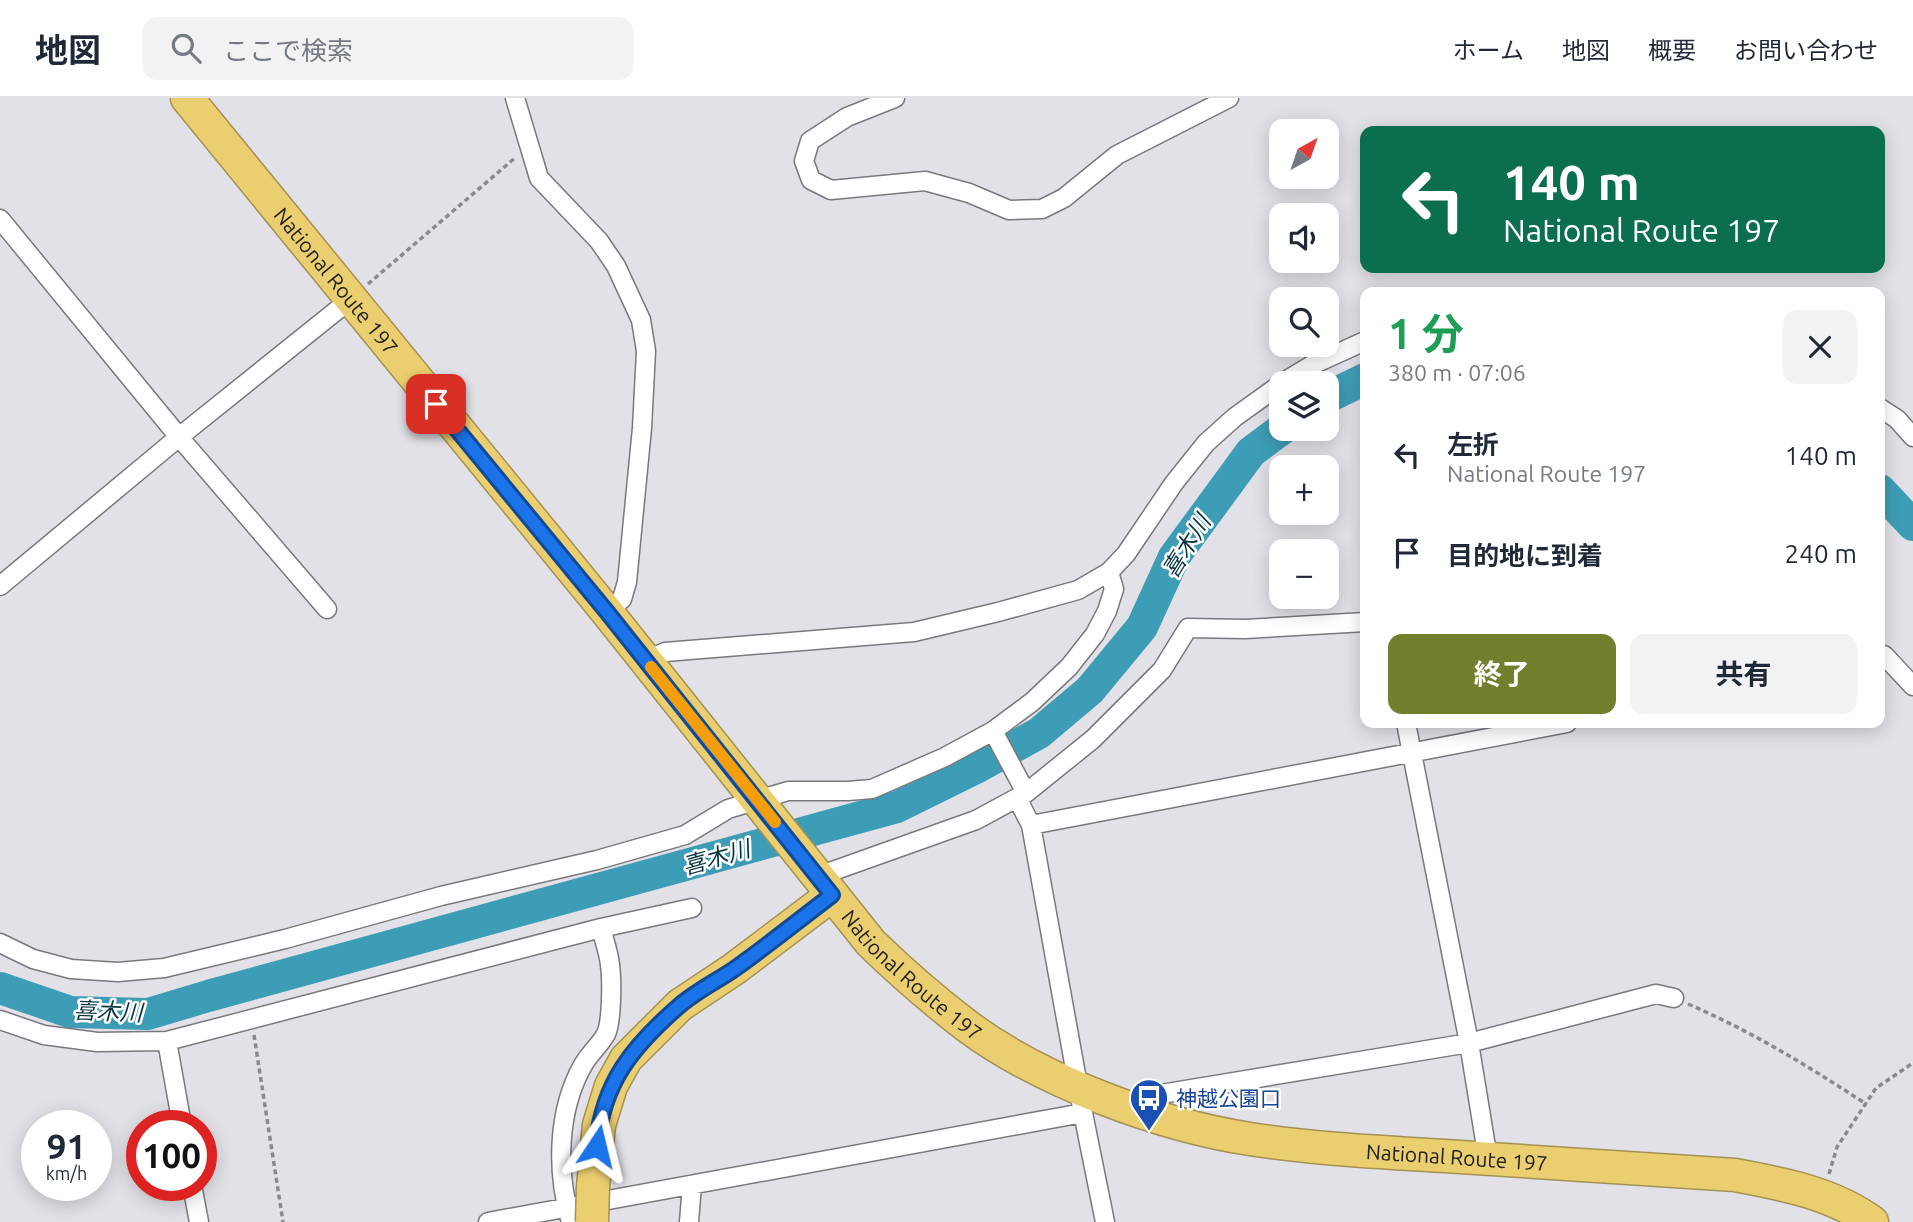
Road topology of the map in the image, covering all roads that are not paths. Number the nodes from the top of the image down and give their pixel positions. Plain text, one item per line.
1 (187, 98) edge
2 (515, 98) edge
3 (895, 98) edge
4 (1229, 98) edge
5 (0, 219) edge
6 (351, 299) junction
7 (1360, 343) edge
8 (1302, 371) edge
9 (1269, 393) edge
10 (1885, 411) edge
11 (179, 437) junction
12 (1913, 437) edge
13 (1109, 572) junction
14 (0, 586) edge
15 (327, 609) dead end
16 (607, 612) junction
17 (1360, 622) edge
18 (1885, 659) edge
19 (646, 661) junction
20 (1913, 686) edge
21 (1407, 728) edge
22 (1540, 728) edge
23 (995, 735) junction
24 (1411, 752) junction
25 (1022, 793) junction
26 (761, 805) junction
27 (1031, 825) junction
28 (819, 880) junction
29 (692, 908) dead end
30 (601, 928) junction
31 (0, 943) edge
32 (1674, 998) road end
33 (0, 1020) edge
34 (167, 1041) junction
35 (1469, 1042) junction
36 (1081, 1100) junction
37 (1132, 1109) junction
38 (179, 1110) edge
39 (1488, 1159) junction
40 (692, 1185) junction
41 (195, 1201) edge
42 (576, 1217) edge
43 (199, 1222) edge
44 (488, 1222) edge
45 (689, 1222) edge
46 (1105, 1222) edge
47 (1872, 1222) edge

1 - 6 highway, National Route 197
2 - 16 street
3 - 4 street
5 - 11 street
6 - 11 street
6 - 16 highway, National Route 197
7 - 8 street
9 - 13 street
10 - 12 street
11 - 14 street
11 - 15 street
13 - 19 street
13 - 23 street
16 - 19 highway, National Route 197
17 - 25 street
18 - 20 street
19 - 26 highway, National Route 197
21 - 24 street
22 - 24 street
23 - 25 street
23 - 26 street
24 - 27 street
24 - 35 street
25 - 27 street
25 - 28 street
26 - 28 highway, National Route 197
26 - 31 street
27 - 36 street
28 - 36 highway, National Route 197
28 - 42 highway, bridge
29 - 30 street
30 - 34 street
30 - 42 street
32 - 35 street
33 - 34 street
34 - 38 street
35 - 37 street
35 - 39 street
36 - 37 highway, National Route 197
36 - 40 street
36 - 46 street
37 - 39 highway, National Route 197
39 - 47 highway, National Route 197
40 - 42 street
40 - 45 street
41 - 43 street
42 - 44 street

